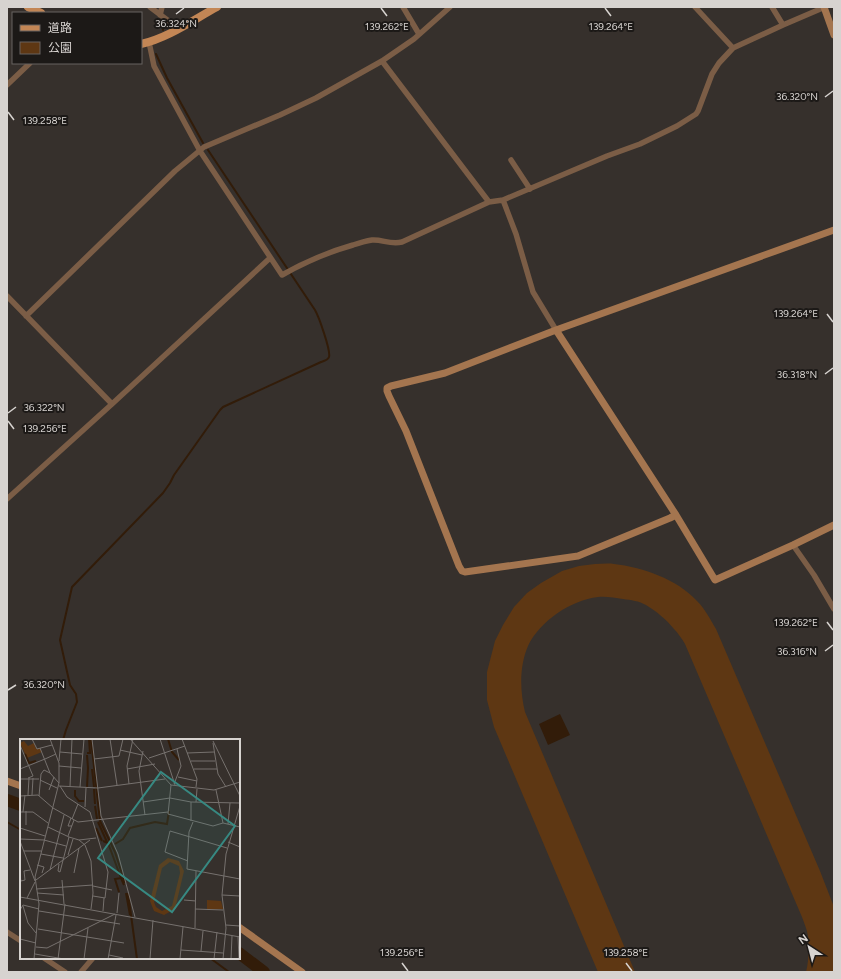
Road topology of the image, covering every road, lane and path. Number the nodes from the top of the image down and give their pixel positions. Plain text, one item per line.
1 (28, 7) edge
2 (150, 7) edge
3 (162, 7) edge
4 (216, 7) edge
5 (403, 7) edge
6 (450, 7) edge
7 (695, 7) edge
8 (772, 7) edge
9 (824, 7) edge
10 (39, 12) edge
11 (160, 15) junction
12 (783, 25) junction
13 (178, 28) junction
14 (419, 34) junction
15 (834, 35) edge
16 (145, 43) edge
17 (733, 48) junction
18 (382, 61) junction
19 (29, 64) edge
20 (7, 85) edge
21 (200, 151) junction
22 (511, 160) dead end
23 (530, 189) junction
24 (503, 200) junction
25 (489, 202) junction
26 (834, 230) edge
27 (270, 258) junction
28 (7, 296) edge
29 (26, 316) junction
30 (556, 330) junction
31 (112, 404) junction
32 (7, 499) edge
33 (676, 515) junction
34 (834, 525) edge
35 (793, 545) junction
36 (834, 609) edge
37 (7, 780) edge
38 (20, 786) edge
39 (240, 928) edge
40 (7, 932) edge
41 (19, 940) edge
42 (46, 959) edge
43 (92, 959) edge
44 (65, 972) edge
45 (81, 972) edge
46 (302, 972) edge

1 - 10 main road
2 - 11 street
3 - 11 street
4 - 13 main road
5 - 14 street
6 - 14 street
7 - 17 street
8 - 12 street
9 - 12 street
9 - 15 street
11 - 13 street
12 - 17 street
13 - 16 main road
14 - 18 street
16 - 21 street
17 - 23 street
18 - 21 street
18 - 25 street
19 - 20 street
21 - 27 street
21 - 29 street
22 - 23 street
23 - 24 street
24 - 25 street
24 - 30 street
25 - 27 street
26 - 30 street
27 - 31 street
28 - 29 street
29 - 31 street
30 - 33 street
30 - 33 street
31 - 32 street
33 - 35 street
34 - 35 street
35 - 36 street
37 - 38 street
39 - 46 street
40 - 41 street
42 - 44 street
43 - 45 street

